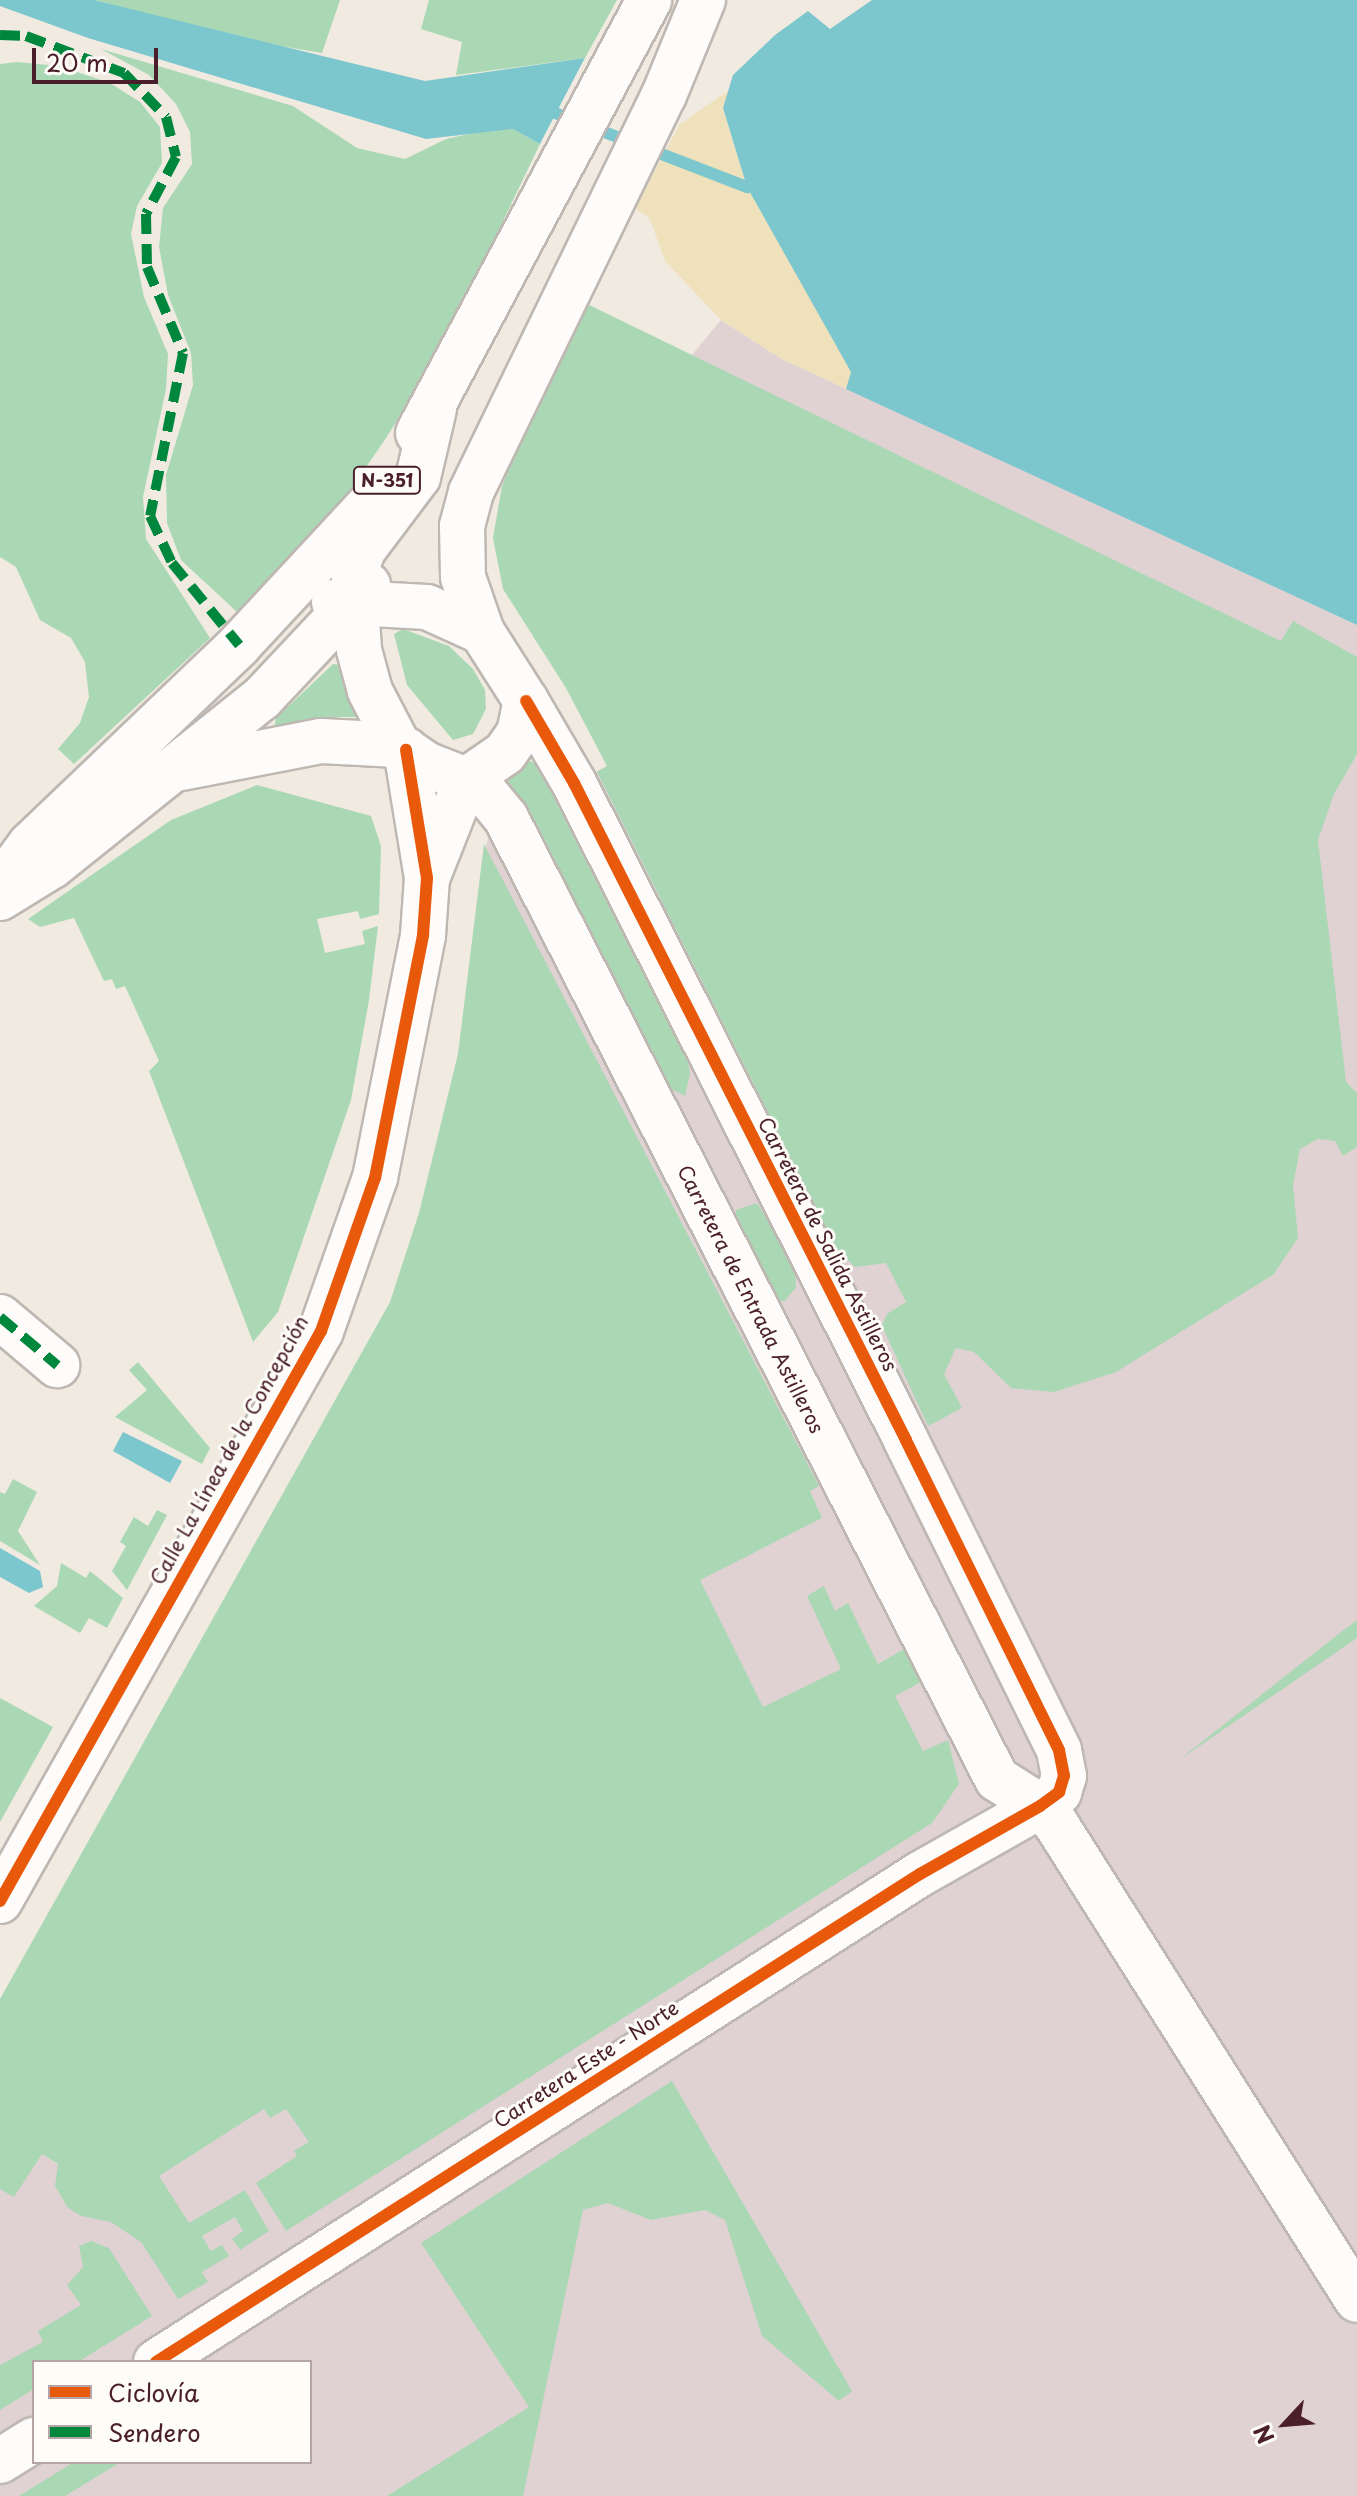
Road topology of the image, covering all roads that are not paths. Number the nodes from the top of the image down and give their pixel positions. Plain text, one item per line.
1 (649, 0) edge
2 (701, 0) edge
3 (640, 83) junction
4 (530, 303) junction
5 (434, 409) junction
6 (355, 601) junction
7 (482, 632) junction
8 (239, 645) junction
9 (526, 701) junction
10 (402, 748) junction
11 (176, 770) junction
12 (470, 779) junction
13 (427, 878) junction
14 (0, 886) edge
15 (0, 898) edge
16 (0, 1317) edge
17 (57, 1365) dead end
18 (1040, 1806) junction
19 (0, 1901) edge
20 (1357, 2300) edge
21 (159, 2360) edge
22 (32, 2441) edge
23 (0, 2461) edge

1 - 3 main road, N-351
2 - 3 main road, N-351
3 - 4 main road
3 - 4 main road, N-351
4 - 5 main road, N-351
4 - 6 main road, N-351
4 - 7 main road
5 - 6 main road, Calle La Línea de la Concepción
5 - 8 main road, N-351
6 - 7 main road
6 - 8 main road
6 - 10 main road, Calle La Línea de la Concepción
6 - 11 main road, N-351
7 - 9 main road
8 - 14 main road, N-351
9 - 12 main road
9 - 18 main road, Carretera de Salida Astilleros
10 - 11 main road
10 - 12 main road
10 - 13 main road, Calle La Línea de la Concepción
11 - 15 main road, N-351
12 - 13 main road, Calle La Línea de la Concepción
12 - 18 main road, Carretera de Entrada Astilleros
13 - 19 main road, Calle La Línea de la Concepción
16 - 17 main road
18 - 20 main road
18 - 21 main road, Carretera Este - Norte
22 - 23 main road

